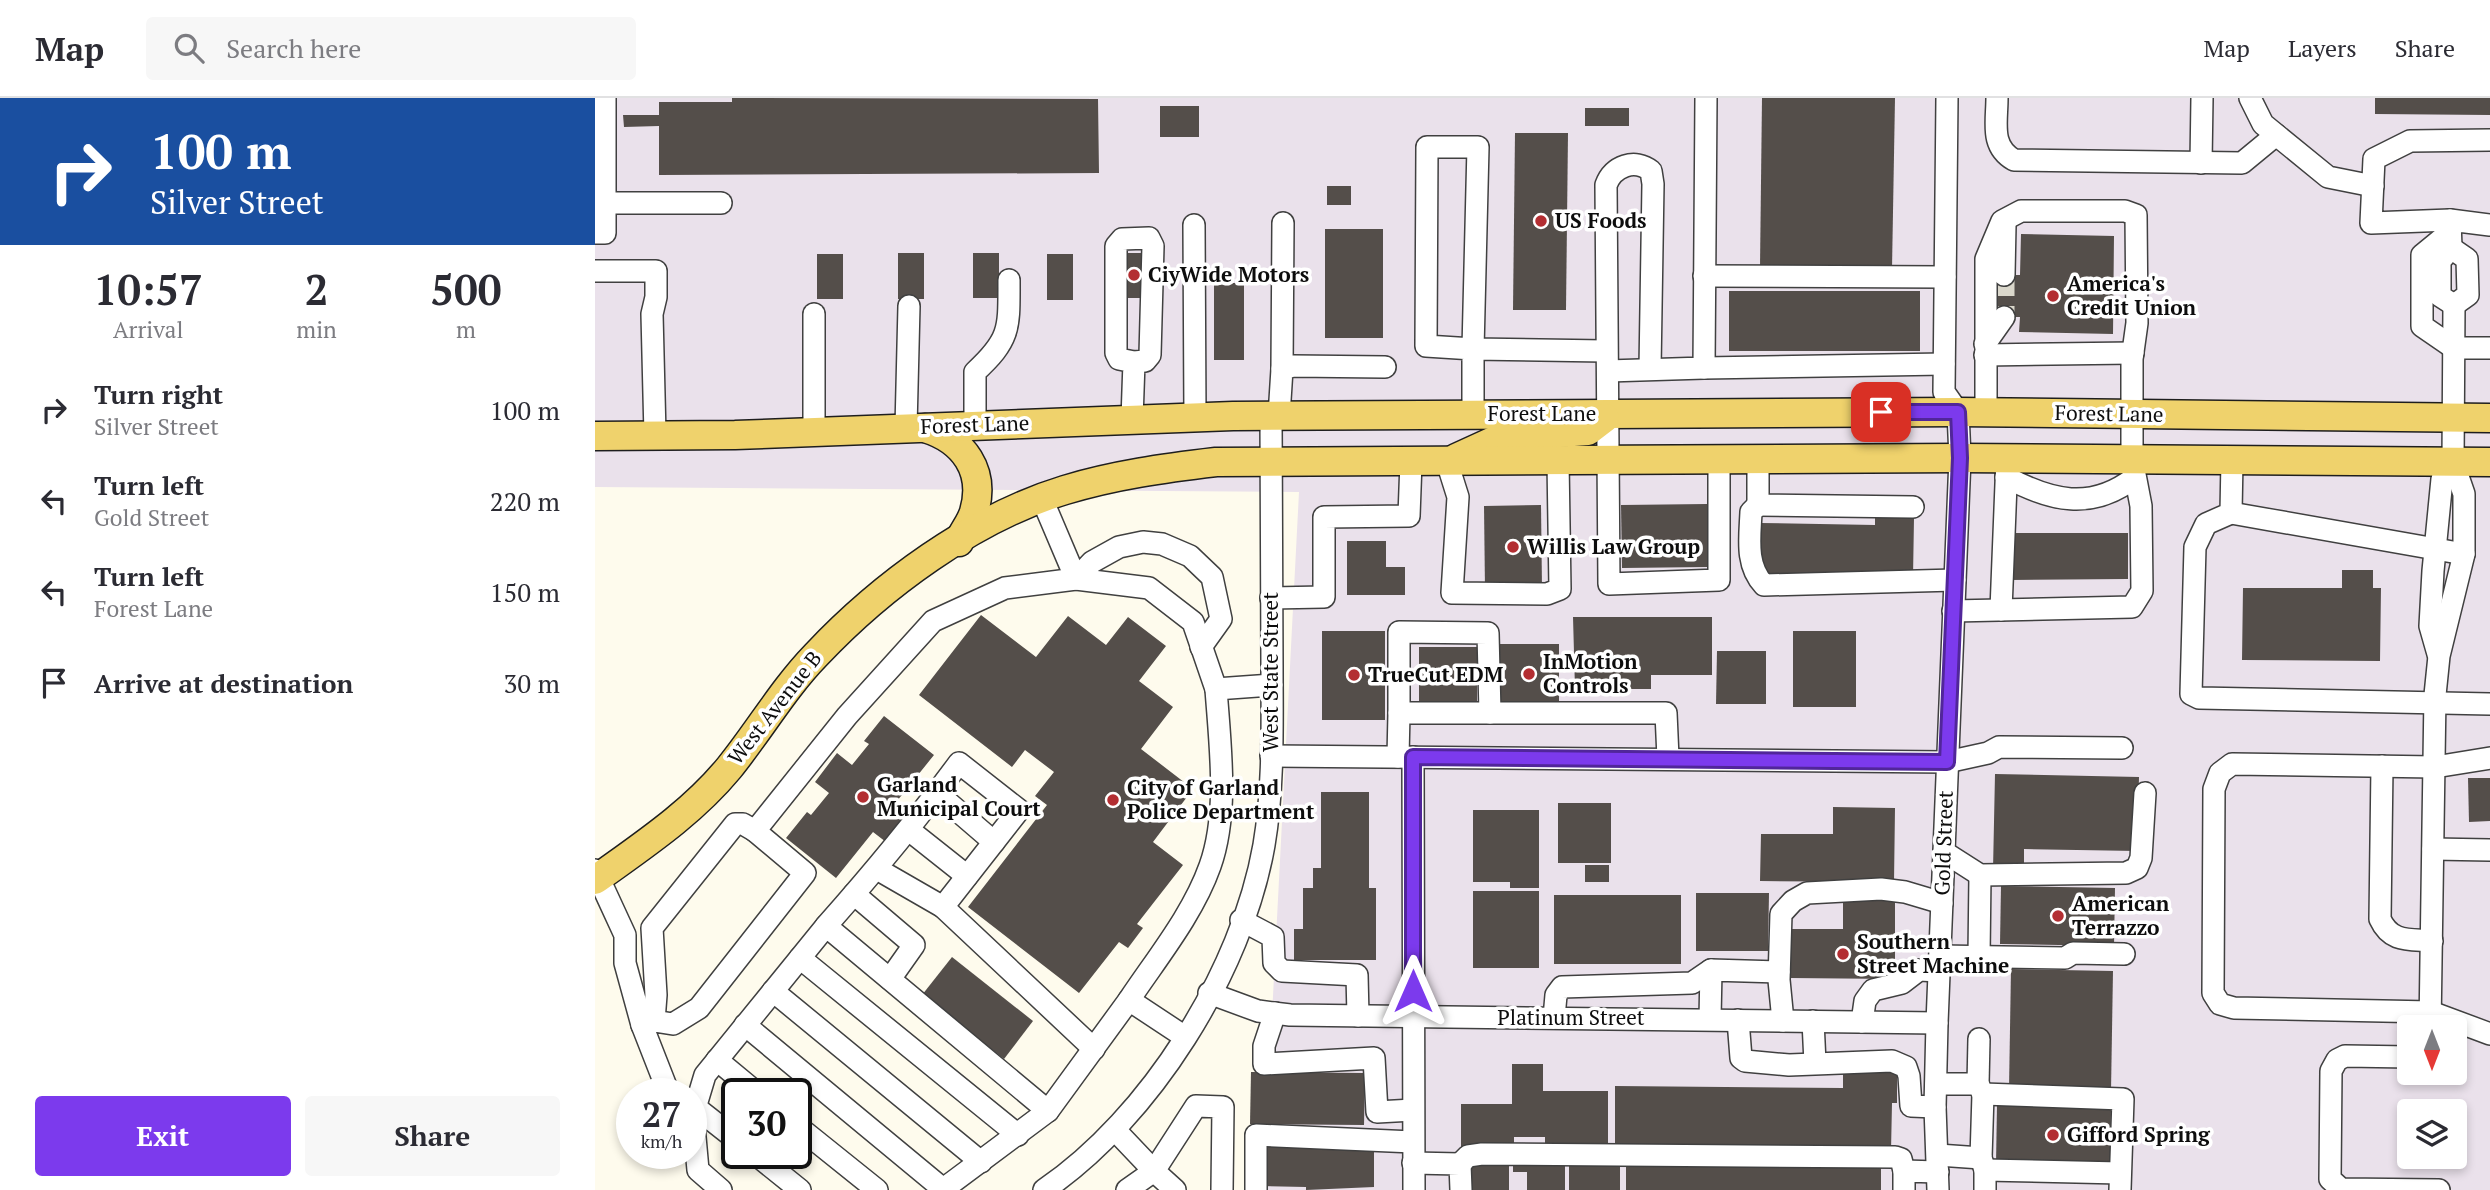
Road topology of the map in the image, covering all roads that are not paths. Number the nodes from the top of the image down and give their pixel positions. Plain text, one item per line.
1 (605, 98) edge
2 (1706, 98) edge
3 (1947, 98) edge
4 (1997, 98) edge
5 (2202, 98) edge
6 (2250, 98) edge
7 (2276, 135) junction
8 (2490, 140) edge
9 (2201, 163) junction
10 (2373, 186) junction
11 (604, 203) junction
12 (721, 204) dead end
13 (2005, 220) junction
14 (1283, 223) dead end
15 (1194, 225) dead end
16 (2490, 225) edge
17 (595, 233) edge
18 (2450, 233) junction
19 (595, 271) edge
20 (2004, 275) tunnel mouth
21 (1705, 276) junction
22 (1945, 278) junction
23 (1009, 280) dead end
24 (909, 306) dead end
25 (814, 314) dead end
26 (2004, 317) tunnel mouth
27 (2454, 348) junction
28 (2490, 348) edge
29 (1473, 349) junction
30 (1985, 349) junction
31 (2133, 353) junction
32 (1606, 361) junction
33 (1133, 362) junction
34 (1944, 364) junction
35 (1385, 367) dead end
36 (1704, 368) junction
37 (1282, 369) junction
38 (1650, 369) junction
39 (1972, 412) junction
40 (1473, 414) junction
41 (1608, 414) junction
42 (2132, 414) junction
43 (1275, 415) junction
44 (1195, 417) junction
45 (2453, 418) junction
46 (2490, 418) edge
47 (1132, 419) junction
48 (975, 425) junction
49 (913, 427) junction
50 (814, 431) junction
51 (655, 435) junction
52 (595, 436) edge
53 (1960, 458) junction
54 (1719, 460) junction
55 (1758, 460) junction
56 (2232, 460) junction
57 (1558, 461) junction
58 (1609, 461) junction
59 (1411, 462) junction
60 (1447, 462) junction
61 (2453, 462) junction
62 (2490, 462) edge
63 (1271, 463) junction
64 (2007, 468) junction
65 (2133, 468) junction
66 (1042, 499) junction
67 (1758, 505) junction
68 (1913, 507) dead end
69 (2231, 513) junction
70 (959, 542) junction
71 (2436, 550) junction
72 (2464, 554) junction
73 (1076, 579) junction
74 (1955, 580) junction
75 (1272, 598) junction
76 (2001, 610) junction
77 (1953, 611) junction
78 (1201, 647) junction
79 (2439, 656) junction
80 (1272, 685) junction
81 (1216, 690) junction
82 (2435, 703) junction
83 (2490, 704) edge
84 (1399, 713) junction
85 (1490, 713) junction
86 (2122, 748) dead end
87 (1271, 756) junction
88 (1406, 757) junction
89 (1668, 758) junction
90 (2490, 758) edge
91 (1947, 762) junction
92 (2382, 766) junction
93 (2435, 767) junction
94 (937, 793) junction
95 (2145, 793) dead end
96 (909, 830) junction
97 (755, 831) junction
98 (994, 842) junction
99 (2433, 849) junction
100 (2490, 850) edge
101 (1944, 852) junction
102 (877, 869) junction
103 (596, 875) edge
104 (1980, 875) junction
105 (967, 876) junction
106 (854, 894) junction
107 (1942, 903) junction
108 (943, 907) junction
109 (1241, 920) junction
110 (826, 926) junction
111 (2432, 940) junction
112 (2124, 954) dead end
113 (1979, 956) junction
114 (800, 958) junction
115 (1940, 963) junction
116 (1711, 970) junction
117 (1779, 972) junction
118 (890, 979) junction
119 (1677, 984) junction
120 (773, 991) junction
121 (1209, 993) junction
122 (1129, 1000) junction
123 (1275, 1013) junction
124 (2430, 1015) edge
125 (1358, 1016) junction
126 (1413, 1017) junction
127 (1554, 1018) junction
128 (2397, 1018) edge
129 (1676, 1019) junction
130 (1710, 1019) junction
131 (1738, 1020) junction
132 (1783, 1021) junction
133 (1813, 1021) junction
134 (1862, 1022) junction
135 (648, 1023) junction
136 (1937, 1023) junction
137 (745, 1026) junction
138 (2467, 1029) edge
139 (2490, 1034) edge
140 (1185, 1037) junction
141 (1979, 1039) dead end
142 (1094, 1049) junction
143 (2397, 1057) edge
144 (717, 1060) junction
145 (1815, 1063) junction
146 (664, 1078) edge
147 (704, 1078) edge
148 (739, 1078) edge
149 (1935, 1084) junction
150 (1981, 1089) junction
151 (1935, 1107) junction
152 (1413, 1110) junction
153 (1048, 1111) junction
154 (707, 1116) edge
155 (721, 1127) edge
156 (1115, 1130) junction
157 (1018, 1135) junction
158 (812, 1138) edge
159 (1413, 1152) junction
160 (981, 1162) junction
161 (1460, 1164) junction
162 (698, 1169) edge
163 (702, 1169) edge
164 (774, 1169) edge
165 (1154, 1171) junction
166 (1938, 1172) edge
167 (1984, 1173) edge
168 (1904, 1181) edge
169 (2120, 1182) edge
170 (707, 1190) edge
171 (720, 1190) edge
172 (800, 1190) edge
173 (877, 1190) edge
174 (942, 1190) edge
175 (1044, 1190) edge
176 (1127, 1190) edge
177 (1175, 1190) edge
178 (1222, 1190) edge
179 (1256, 1190) edge
180 (1414, 1190) edge
181 (1461, 1190) edge
182 (2439, 1190) edge

1 - 11 street
2 - 21 street
3 - 22 street
4 - 9 street
5 - 9 street
6 - 7 street
7 - 9 street
7 - 10 street
8 - 10 street
10 - 18 street
11 - 12 street
11 - 17 street
13 - 20 street
13 - 30 street, Gold Street
13 - 31 street
14 - 37 street, West State Street
15 - 44 street
16 - 18 street
18 - 27 street
18 - 27 street
19 - 51 street
21 - 22 street
21 - 36 street
22 - 34 street
23 - 48 street
24 - 49 street
25 - 50 street
26 - 30 street
27 - 28 street
27 - 45 street
29 - 29 street
29 - 32 street
29 - 40 street
30 - 31 street
30 - 39 street, Gold Street
31 - 42 street
32 - 38 street
32 - 38 street
32 - 41 street
33 - 33 street
33 - 47 street
34 - 36 street
34 - 39 street
35 - 37 street
36 - 38 street
37 - 43 street, West State Street
39 - 41 main road, Forest Lane
39 - 42 main road, Forest Lane
39 - 53 street, Gold Street
40 - 41 main road, Forest Lane
40 - 43 main road, Forest Lane
41 - 58 street
41 - 60 main road
42 - 45 main road, Forest Lane
42 - 65 street
43 - 44 main road, Forest Lane
43 - 63 street, West State Street
44 - 47 main road, Forest Lane
45 - 46 main road, Forest Lane
45 - 61 street
47 - 48 main road, Forest Lane
48 - 49 main road, Forest Lane
49 - 50 main road, Forest Lane
49 - 70 main road
50 - 51 main road, Forest Lane
51 - 52 main road, Forest Lane
53 - 55 main road
53 - 64 main road
53 - 74 street, Gold Street
54 - 55 main road
54 - 58 main road
54 - 58 street
55 - 67 street
56 - 61 main road
56 - 65 main road
56 - 69 street
57 - 58 main road
57 - 60 main road
57 - 60 street
59 - 60 main road
59 - 63 main road
59 - 75 street
61 - 62 main road
61 - 71 street
61 - 72 street
63 - 66 main road
63 - 75 street, West State Street
64 - 65 main road
64 - 65 street
64 - 76 street
65 - 76 street
66 - 70 main road
66 - 73 street
67 - 68 street
67 - 74 street
69 - 71 street
69 - 82 street
70 - 103 main road, West Avenue B
71 - 72 street
71 - 79 street
72 - 79 street
73 - 78 street
73 - 78 street
73 - 97 street
74 - 77 street, Gold Street
75 - 80 street, West State Street
76 - 77 street
77 - 91 street, Gold Street
78 - 81 street
79 - 82 street
80 - 81 street
80 - 87 street, West State Street
81 - 122 street
82 - 83 street
82 - 93 street
84 - 85 street
84 - 85 street
84 - 88 street
85 - 89 street
86 - 91 street
87 - 88 street
87 - 109 street, West State Street
88 - 89 street
88 - 126 street
89 - 91 street
90 - 93 street
91 - 101 street, Gold Street
92 - 93 street
92 - 111 street
92 - 128 street
93 - 99 street
94 - 96 street
94 - 98 street
94 - 98 street
95 - 104 street
96 - 102 street
96 - 105 street
97 - 135 street
97 - 135 street
98 - 105 street
99 - 100 street
99 - 111 street
101 - 104 street
101 - 107 street, Gold Street
102 - 106 street
102 - 108 street
103 - 135 street
104 - 113 street
105 - 108 street
106 - 110 street
106 - 118 street
107 - 115 street, Gold Street
107 - 117 street
108 - 142 street
109 - 121 street, West State Street
109 - 125 street
110 - 114 street
110 - 118 street
111 - 124 street
112 - 113 street
113 - 115 street
114 - 120 street
114 - 157 street
115 - 134 street
115 - 136 street, Gold Street
116 - 117 street
116 - 119 street
116 - 130 street
117 - 132 street
118 - 153 street
119 - 127 street
119 - 129 street
120 - 137 street
120 - 160 street
121 - 123 street, Platinum Street
121 - 140 street, West State Street
122 - 140 street
122 - 142 street
123 - 125 street, Platinum Street
123 - 152 street
125 - 126 street, Platinum Street
126 - 127 street, Platinum Street
126 - 152 street
127 - 129 street, Platinum Street
129 - 130 street, Platinum Street
130 - 131 street, Platinum Street
131 - 132 street, Platinum Street
131 - 145 street
132 - 133 street, Platinum Street
133 - 134 street, Platinum Street
133 - 145 street
134 - 136 street, Platinum Street
135 - 146 street
136 - 149 street, Gold Street
137 - 144 street
137 - 174 street
138 - 139 street
140 - 156 street, West State Street
141 - 150 street
142 - 153 street
143 - 182 street
144 - 147 street
144 - 148 street
145 - 151 street
149 - 150 street
149 - 151 street, Gold Street
150 - 167 street
150 - 169 street
151 - 166 street, Gold Street
152 - 159 street
153 - 157 street
154 - 155 street
156 - 165 street
156 - 175 street, West State Street
157 - 160 street
158 - 173 street
159 - 161 street
159 - 179 street
159 - 180 street
160 - 174 street
161 - 168 street
161 - 181 street
162 - 170 street
163 - 171 street
164 - 172 street
165 - 176 street
165 - 177 street
165 - 178 street
166 - 167 street
166 - 168 street
167 - 169 street

